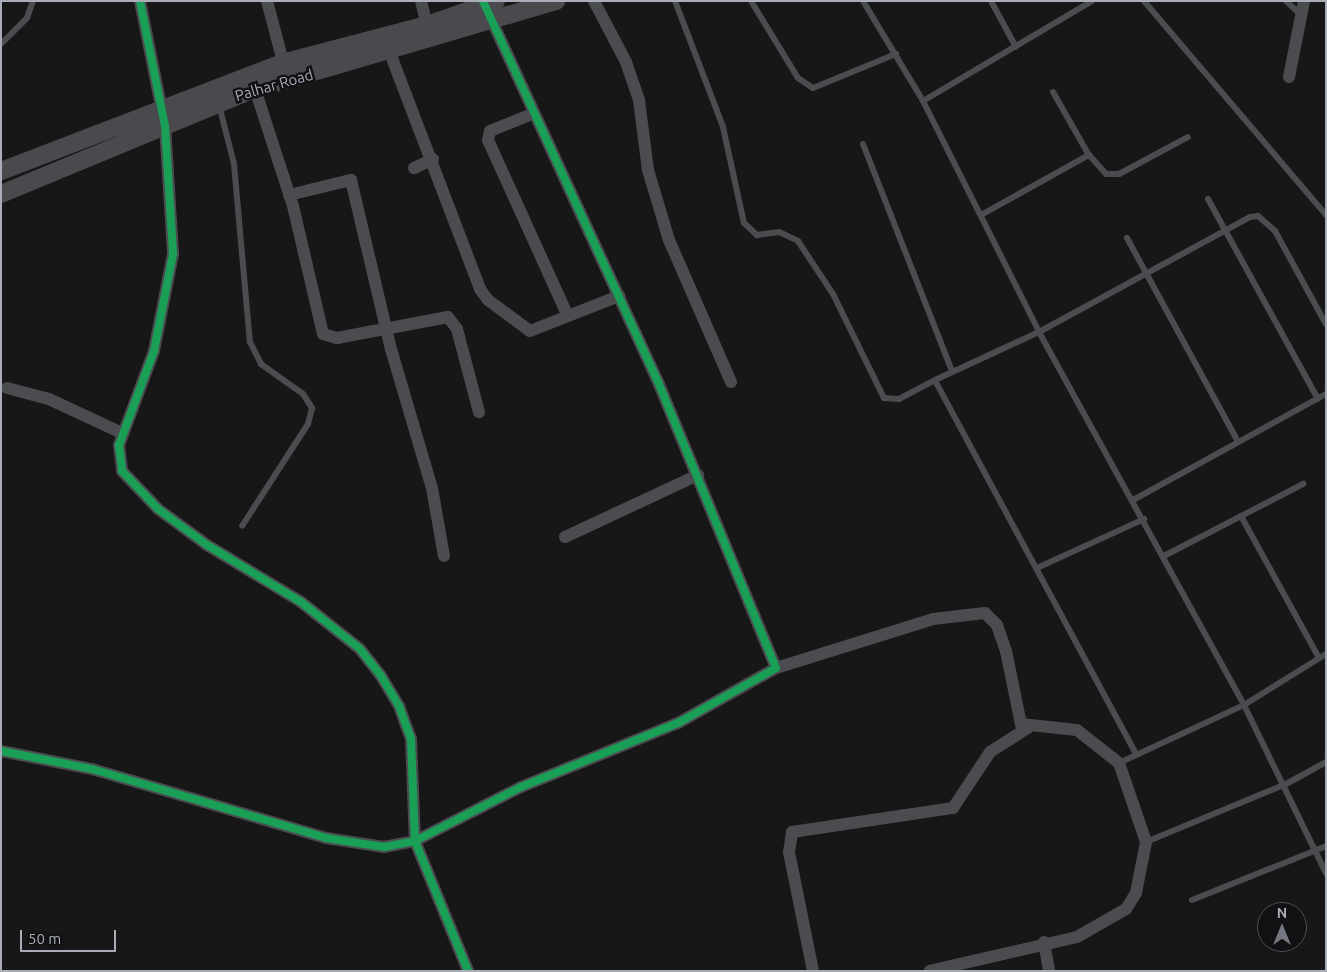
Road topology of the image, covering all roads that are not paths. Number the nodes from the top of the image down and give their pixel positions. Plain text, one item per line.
1 (33, 1) edge
2 (140, 1) edge
3 (267, 1) edge
4 (421, 1) edge
5 (556, 1) edge
6 (594, 1) edge
7 (675, 1) edge
8 (751, 1) edge
9 (863, 1) edge
10 (991, 1) edge
11 (1092, 1) edge
12 (1144, 1) edge
13 (1286, 1) edge
14 (488, 3) edge
15 (1301, 7) edge
16 (492, 22) junction
17 (427, 25) junction
18 (1, 44) edge
19 (1016, 47) junction
20 (390, 53) junction
21 (896, 54) junction
22 (282, 63) junction
23 (1289, 77) dead end
24 (290, 81) junction
25 (255, 88) junction
26 (1052, 92) dead end
27 (924, 101) junction
28 (219, 102) junction
29 (160, 109) junction
30 (532, 114) junction
31 (165, 126) junction
32 (1188, 137) dead end
33 (863, 144) dead end
34 (1089, 155) junction
35 (433, 159) junction
36 (414, 168) dead end
37 (1, 171) edge
38 (1, 194) edge
39 (289, 195) junction
40 (1208, 199) dead end
41 (981, 215) junction
42 (1326, 215) edge
43 (1225, 230) junction
44 (1127, 238) dead end
45 (1148, 273) junction
46 (619, 296) junction
47 (568, 316) junction
48 (1326, 324) edge
49 (390, 329) junction
50 (1039, 332) junction
51 (952, 371) junction
52 (935, 380) junction
53 (731, 382) dead end
54 (7, 388) dead end
55 (1326, 394) edge
56 (1318, 399) junction
57 (479, 412) dead end
58 (122, 433) junction
59 (1238, 442) junction
60 (698, 475) junction
61 (1303, 484) dead end
62 (1133, 500) junction
63 (1241, 516) junction
64 (1144, 519) junction
65 (242, 526) dead end
66 (566, 537) dead end
67 (444, 556) dead end
68 (1164, 556) junction
69 (1037, 568) junction
70 (1326, 654) edge
71 (1319, 658) junction
72 (776, 668) junction
73 (1244, 705) junction
74 (1029, 727) junction
75 (1, 751) edge
76 (1135, 752) junction
77 (1326, 762) edge
78 (1118, 763) junction
79 (1286, 784) junction
80 (415, 841) junction
81 (1146, 842) junction
82 (1326, 846) edge
83 (1315, 851) junction
84 (1326, 873) edge
85 (1192, 900) dead end
86 (1044, 942) junction
87 (468, 971) edge
88 (813, 971) edge
89 (930, 971) edge
90 (1049, 971) edge

1 - 18 lane
2 - 29 street
3 - 22 street
4 - 17 street
5 - 16 main road, Palhar Road
6 - 53 street
7 - 52 lane
8 - 21 lane
9 - 21 lane
10 - 19 lane
11 - 19 lane
12 - 42 lane
13 - 15 lane
14 - 16 street
14 - 17 main road, Palhar Road
15 - 23 street
16 - 20 main road, Palhar Road
16 - 30 street
17 - 22 main road, Palhar Road
19 - 27 lane
20 - 24 main road, Palhar Road
20 - 35 street
21 - 27 lane
22 - 24 street
22 - 29 main road, Palhar Road
24 - 25 main road, Palhar Road
25 - 28 main road, Palhar Road
25 - 39 street
26 - 34 lane
27 - 41 lane
28 - 31 main road, Palhar Road
28 - 65 lane
29 - 31 street
29 - 37 main road, Palhar Road
30 - 46 street
30 - 47 street
31 - 38 main road, Palhar Road
31 - 58 street
32 - 34 lane
33 - 51 lane
34 - 41 lane
35 - 36 street
35 - 47 street
39 - 49 street
39 - 49 street
40 - 43 lane
41 - 50 lane
43 - 45 lane
43 - 48 lane
43 - 56 lane
44 - 45 lane
45 - 50 lane
45 - 59 lane
46 - 47 street
46 - 60 street
49 - 57 street
49 - 67 street
50 - 51 lane
50 - 62 lane
51 - 52 lane
52 - 69 lane
54 - 58 street
55 - 56 lane
56 - 59 lane
58 - 80 street
59 - 62 lane
60 - 66 street
60 - 72 street
61 - 63 lane
62 - 64 lane
63 - 68 lane
63 - 71 lane
64 - 68 lane
64 - 69 lane
68 - 73 lane
69 - 76 lane
70 - 71 lane
71 - 73 lane
72 - 74 street
72 - 80 street
73 - 76 lane
73 - 79 lane
74 - 78 street
74 - 88 street
75 - 80 street
76 - 78 lane
77 - 79 lane
78 - 81 street
79 - 81 lane
79 - 83 lane
80 - 87 street
81 - 86 street
82 - 83 lane
83 - 84 lane
83 - 85 lane
86 - 89 street
86 - 90 street

